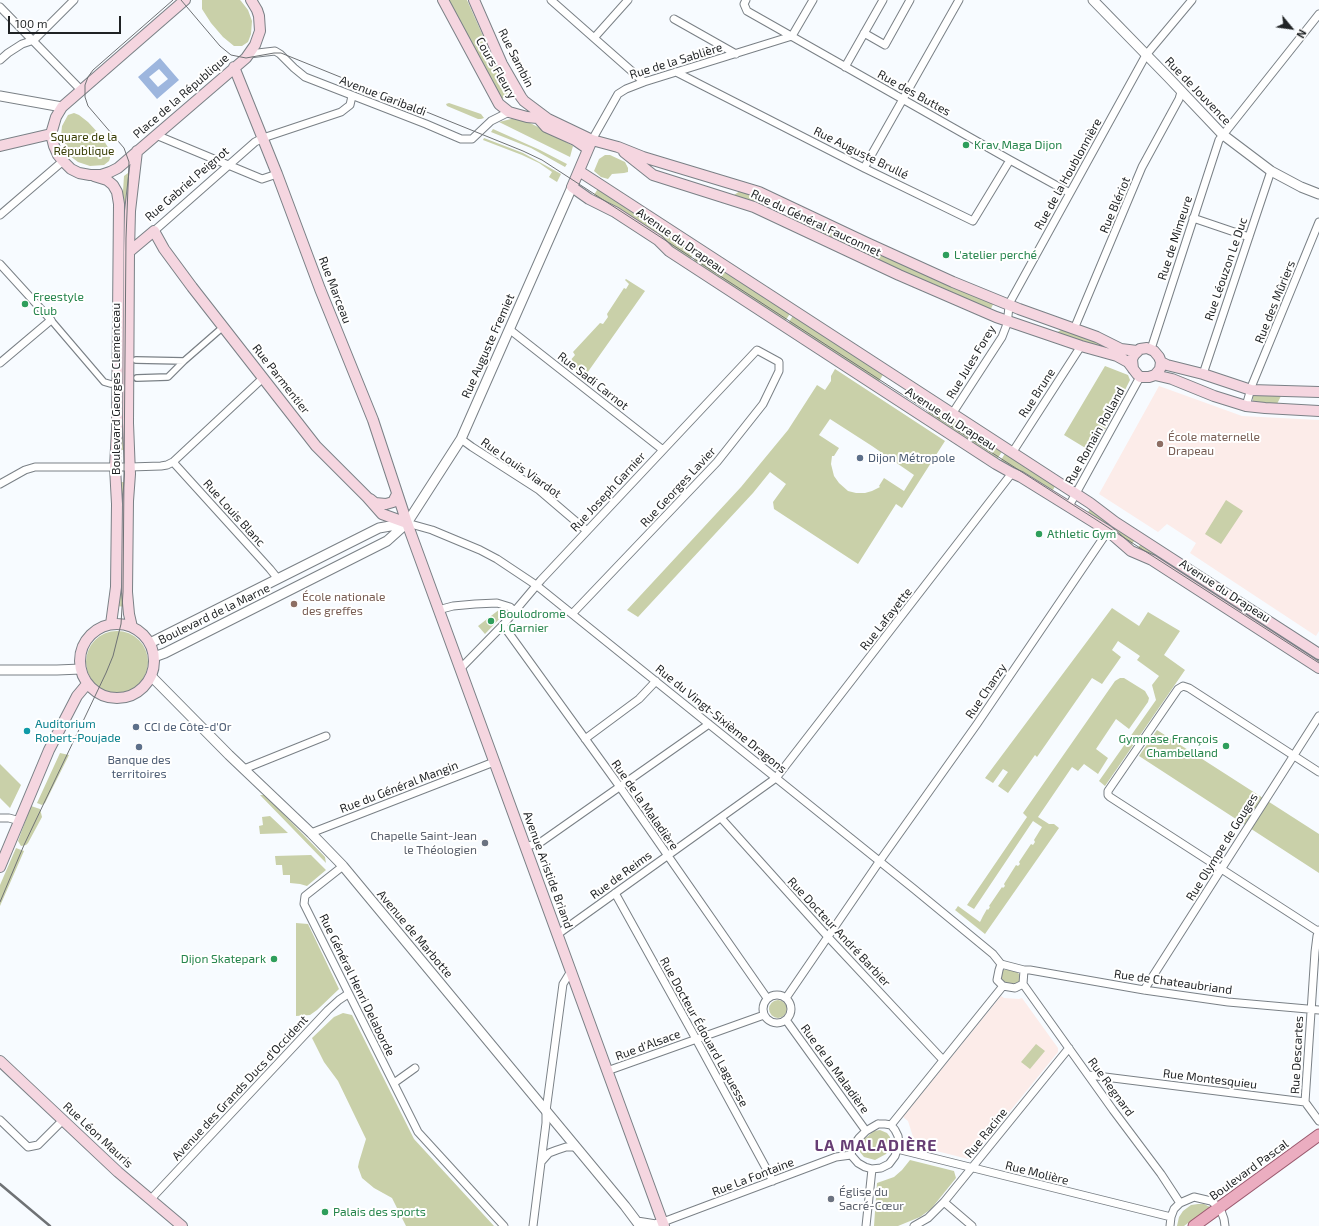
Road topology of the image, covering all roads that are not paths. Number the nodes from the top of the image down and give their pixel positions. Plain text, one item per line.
1 (74, 0) edge
2 (185, 0) edge
3 (443, 0) edge
4 (474, 0) edge
5 (551, 0) edge
6 (628, 0) edge
7 (746, 0) edge
8 (813, 0) edge
9 (883, 0) edge
10 (910, 0) edge
11 (959, 0) edge
12 (1093, 0) edge
13 (1192, 0) edge
14 (252, 1) edge
15 (0, 7) edge
16 (1318, 18) edge
17 (674, 19) dead end
18 (864, 33) junction
19 (792, 36) junction
20 (594, 38) junction
21 (34, 40) junction
22 (0, 51) edge
23 (8, 53) junction
24 (249, 54) junction
25 (736, 54) junction
26 (1146, 55) junction
27 (0, 60) edge
28 (234, 67) junction
29 (845, 67) junction
30 (676, 72) junction
31 (644, 82) junction
32 (81, 90) junction
33 (1181, 92) junction
34 (0, 96) edge
35 (352, 96) junction
36 (903, 99) junction
37 (524, 101) junction
38 (62, 106) junction
39 (512, 113) junction
40 (543, 119) junction
41 (51, 134) junction
42 (1222, 134) junction
43 (156, 135) junction
44 (263, 138) junction
45 (590, 144) junction
46 (0, 146) edge
47 (618, 147) junction
48 (137, 151) junction
49 (1010, 160) junction
50 (62, 161) junction
51 (227, 166) junction
52 (864, 168) junction
53 (579, 171) junction
54 (1271, 171) junction
55 (277, 174) junction
56 (90, 175) junction
57 (572, 187) junction
58 (1070, 193) junction
59 (1319, 194) edge
60 (0, 215) edge
61 (1194, 218) junction
62 (1319, 222) edge
63 (154, 230) junction
64 (1249, 236) junction
65 (129, 252) junction
66 (0, 264) edge
67 (1009, 305) junction
68 (51, 320) junction
69 (1007, 321) junction
70 (223, 327) junction
71 (1074, 329) junction
72 (509, 330) junction
73 (1081, 346) junction
74 (1151, 349) junction
75 (1137, 351) junction
76 (136, 360) dead end
77 (184, 361) junction
78 (779, 362) joint
79 (1161, 362) junction
80 (0, 363) edge
81 (1133, 368) junction
82 (1203, 374) junction
83 (1155, 375) junction
84 (1140, 377) junction
85 (137, 378) dead end
86 (263, 378) junction
87 (111, 384) dead end
88 (1250, 390) junction
89 (1319, 392) edge
90 (1246, 406) junction
91 (1319, 411) edge
92 (952, 414) junction
93 (461, 439) junction
94 (664, 450) junction
95 (1012, 453) junction
96 (173, 462) junction
97 (115, 467) junction
98 (130, 467) junction
99 (1012, 473) junction
100 (0, 484) edge
101 (397, 494) junction
102 (1075, 494) junction
103 (367, 497) junction
104 (1068, 506) junction
105 (407, 523) junction
106 (587, 531) junction
107 (1108, 531) junction
108 (278, 579) junction
109 (536, 585) junction
110 (285, 592) junction
111 (438, 610) junction
112 (514, 611) junction
113 (572, 614) junction
114 (111, 624) junction
115 (503, 625) junction
116 (132, 627) junction
117 (150, 643) junction
118 (1319, 654) edge
119 (154, 657) junction
120 (1319, 668) edge
121 (80, 669) junction
122 (460, 669) junction
123 (0, 670) edge
124 (151, 676) junction
125 (656, 681) junction
126 (87, 684) junction
127 (1319, 716) edge
128 (709, 724) junction
129 (326, 736) dead end
130 (585, 739) junction
131 (1293, 756) junction
132 (494, 762) junction
133 (244, 769) junction
134 (1319, 772) edge
135 (776, 778) junction
136 (620, 787) junction
137 (0, 818) edge
138 (721, 818) junction
139 (20, 821) junction
140 (311, 833) junction
141 (525, 847) junction
142 (668, 855) junction
143 (879, 862) junction
144 (343, 866) junction
145 (0, 868) edge
146 (1221, 868) junction
147 (615, 893) junction
148 (1319, 931) edge
149 (558, 934) junction
150 (828, 937) junction
151 (1001, 964) junction
152 (1024, 970) junction
153 (571, 971) junction
154 (1023, 984) junction
155 (1003, 986) junction
156 (1144, 990) junction
157 (348, 994) junction
158 (767, 998) junction
159 (786, 998) junction
160 (1310, 1010) junction
161 (1319, 1010) edge
162 (764, 1015) junction
163 (786, 1020) junction
164 (696, 1039) junction
165 (1069, 1048) junction
166 (943, 1060) junction
167 (0, 1061) edge
168 (414, 1068) dead end
169 (608, 1071) junction
170 (1089, 1075) junction
171 (394, 1084) junction
172 (1305, 1102) junction
173 (546, 1111) junction
174 (0, 1120) edge
175 (62, 1121) junction
176 (1319, 1121) edge
177 (891, 1125) junction
178 (866, 1131) junction
179 (1319, 1135) edge
180 (576, 1147) junction
181 (897, 1149) junction
182 (851, 1155) junction
183 (542, 1161) junction
184 (972, 1168) junction
185 (872, 1169) junction
186 (772, 1181) junction
187 (150, 1200) junction
188 (944, 1202) junction
189 (1180, 1203) junction
190 (1220, 1208) junction
191 (1171, 1217) junction
192 (638, 1224) edge
193 (664, 1224) edge
194 (182, 1226) edge
195 (504, 1226) edge
196 (533, 1226) edge
197 (866, 1226) edge
198 (914, 1226) edge
199 (972, 1226) edge
200 (1170, 1226) edge
201 (1194, 1226) edge
202 (1225, 1226) edge

1 - 21 street
2 - 32 main road
3 - 39 main road, Cours Fleury
4 - 37 main road, Rue Sambin
5 - 20 street
6 - 20 street
7 - 19 street, Rue des Buttes
8 - 19 street
9 - 18 street
10 - 18 street
11 - 36 street
12 - 26 street, Rue de Jouvence
13 - 26 street, Rue de la Houblonnière
14 - 24 main road, Place de la République
15 - 21 street
16 - 42 street, Rue de Mimeure
17 - 25 street
18 - 29 street
19 - 25 street, Rue de la Sablière
19 - 29 street, Rue des Buttes
20 - 31 street
21 - 23 street
21 - 32 street
22 - 23 street
23 - 27 street
24 - 28 main road, Place de la République
24 - 35 street, Avenue Garibaldi
25 - 30 street, Rue de la Sablière
26 - 33 street, Rue de Jouvence
26 - 58 street, Rue de la Houblonnière
28 - 43 main road, Place de la République
28 - 44 main road, Rue Marceau
29 - 36 street, Rue des Buttes
30 - 31 street, Rue de la Sablière
30 - 52 street, Rue Auguste Brullé
31 - 45 street, Rue de la Sablière
32 - 38 main road
33 - 42 street, Rue de Jouvence
33 - 71 street, Rue Blériot
34 - 38 street
35 - 39 street, Avenue Garibaldi
35 - 44 street, Rue Gabriel Peignot
36 - 49 street, Rue des Buttes
36 - 52 street
37 - 39 main road
37 - 40 main road, Rue Sambin
38 - 41 main road
39 - 40 main road, Cours Fleury
40 - 45 main road, Rue Sambin
41 - 46 main road
41 - 50 main road, Place de la République
42 - 54 street, Rue de Jouvence
42 - 61 street, Rue de Mimeure
43 - 48 main road, Place de la République
43 - 51 street
44 - 51 street, Rue Gabriel Peignot
44 - 55 main road, Rue Marceau
45 - 47 main road, Rue du Général Fauconnet
45 - 53 main road, Rue Auguste Fremiet
47 - 67 main road, Rue du Général Fauconnet
47 - 69 main road, Rue du Général Fauconnet
48 - 56 main road, Place de la République
48 - 65 main road, Boulevard Georges Clemenceau
49 - 52 street, Rue Auguste Brullé
49 - 58 street, Rue des Buttes
50 - 56 main road, Place de la République
50 - 60 street
51 - 55 street
51 - 63 street, Rue Gabriel Peignot
53 - 57 main road, Rue Auguste Fremiet
53 - 92 main road, Avenue du Drapeau
54 - 59 street, Rue de Jouvence
54 - 64 street, Rue Léouzon Le Duc
55 - 101 main road, Rue Marceau
56 - 97 main road, Boulevard Georges Clemenceau
57 - 72 street, Rue Auguste Fremiet
57 - 99 main road, Avenue du Drapeau
58 - 67 street, Rue de la Houblonnière
61 - 64 street
61 - 74 street, Rue de Mimeure
62 - 88 street, Rue des Mûriers
63 - 65 main road, Rue Gabriel Peignot
63 - 70 main road, Rue Parmentier
64 - 82 street, Rue Léouzon Le Duc
65 - 98 main road, Boulevard Georges Clemenceau
66 - 68 street
67 - 69 street
67 - 71 main road, Rue du Général Fauconnet
68 - 80 street
68 - 87 street
69 - 73 main road, Rue du Général Fauconnet
69 - 92 street, Rue Jules Forey
70 - 77 street
70 - 86 main road, Rue Parmentier
71 - 75 main road, Rue du Général Fauconnet
72 - 93 street, Rue Auguste Fremiet
72 - 94 street, Rue Sadi Carnot
73 - 81 main road, Rue du Général Fauconnet
73 - 95 street, Rue Brune
74 - 75 main road, Rue du Général Fauconnet
74 - 79 main road
75 - 81 main road
76 - 77 street
77 - 85 street
78 - 94 street, Rue Joseph Garnier
78 - 113 street, Rue Georges Lavier
79 - 82 main road
79 - 83 main road
81 - 84 main road, Rue du Général Fauconnet
82 - 88 main road
83 - 84 main road
83 - 90 main road
84 - 102 street, Rue Romain Rolland
86 - 96 street
86 - 103 main road, Rue Parmentier
88 - 89 main road
88 - 90 street
90 - 91 main road
92 - 95 main road, Avenue du Drapeau
93 - 105 street, Rue Auguste Fremiet
93 - 106 street, Rue Louis Viardot
94 - 106 street, Rue Joseph Garnier
95 - 102 main road, Avenue du Drapeau
96 - 98 street
96 - 108 street, Rue Louis Blanc
97 - 98 street
97 - 100 street
97 - 114 main road, Boulevard Georges Clemenceau
98 - 116 main road, Boulevard Georges Clemenceau
99 - 104 main road, Avenue du Drapeau
99 - 135 street, Rue Lafayette
101 - 103 main road
101 - 105 main road, Rue Marceau
102 - 104 street, Rue Romain Rolland
102 - 118 main road, Avenue du Drapeau
103 - 105 main road, Rue Parmentier
104 - 107 main road, Avenue du Drapeau
105 - 108 street, Boulevard de la Marne
105 - 109 street, Rue du Vingt-Sixième Dragons
105 - 110 street, Boulevard de la Marne
105 - 111 main road, Avenue Aristide Briand
106 - 109 street, Rue Joseph Garnier
107 - 120 main road, Avenue du Drapeau
107 - 143 street, Rue Chanzy
108 - 110 street, Boulevard de la Marne
108 - 117 street, Boulevard de la Marne
109 - 112 street, Rue Joseph Garnier
109 - 113 street, Rue du Vingt-Sixième Dragons
110 - 119 street, Boulevard de la Marne
111 - 112 street
111 - 122 main road, Avenue Aristide Briand
112 - 115 street, Rue Joseph Garnier
113 - 125 street, Rue du Vingt-Sixième Dragons
114 - 116 main road
114 - 121 main road
115 - 122 street, Rue Joseph Garnier
115 - 130 street, Rue de la Maladière
116 - 117 main road
117 - 119 main road
119 - 124 main road
121 - 123 street
121 - 126 main road
122 - 132 main road, Avenue Aristide Briand
124 - 126 main road
124 - 133 street, Avenue de Marbotte
125 - 128 street, Rue du Vingt-Sixième Dragons
125 - 130 street
126 - 139 main road
127 - 131 street, Rue Olympe de Gouges
128 - 135 street, Rue du Vingt-Sixième Dragons
128 - 136 street
129 - 133 street
130 - 136 street, Rue de la Maladière
131 - 134 street
131 - 146 street, Rue Olympe de Gouges
131 - 146 street
132 - 140 street, Rue du Général Mangin
132 - 141 main road, Avenue Aristide Briand
133 - 140 street, Avenue de Marbotte
135 - 138 street, Rue de Reims
135 - 143 street, Rue du Vingt-Sixième Dragons
136 - 141 street
136 - 142 street, Rue de la Maladière
137 - 139 street
138 - 142 street, Rue de Reims
138 - 150 street, Rue Docteur André Barbier
139 - 145 main road
140 - 144 street, Avenue de Marbotte
141 - 149 main road, Avenue Aristide Briand
142 - 147 street, Rue de Reims
142 - 158 street, Rue de la Maladière
143 - 150 street
143 - 151 street, Rue du Vingt-Sixième Dragons
144 - 157 street, Rue Général Henri Delaborde
144 - 173 street, Avenue de Marbotte
146 - 148 street
146 - 156 street, Rue Olympe de Gouges
147 - 149 street, Rue de Reims
147 - 164 street, Rue Docteur Édouard Laguesse
148 - 160 street, Rue Descartes
149 - 153 main road, Avenue Aristide Briand
150 - 159 street
150 - 166 street, Rue Docteur André Barbier
151 - 152 street
151 - 155 street
152 - 154 street
152 - 156 street, Rue de Chateaubriand
153 - 169 main road, Avenue Aristide Briand
153 - 173 street
154 - 155 street
154 - 165 street, Rue Regnard
155 - 166 street
156 - 160 street, Rue de Chateaubriand
157 - 171 street, Rue Général Henri Delaborde
157 - 187 street, Avenue des Grands Ducs d'Occident
158 - 159 street
158 - 162 street
159 - 163 street
160 - 161 street, Rue de Chateaubriand
160 - 172 street, Rue Descartes
162 - 163 street
162 - 164 street, Rue d'Alsace
163 - 178 street, Rue de la Maladière
164 - 169 street, Rue d'Alsace
164 - 186 street, Rue Docteur Édouard Laguesse
165 - 170 street, Rue Regnard
165 - 184 street, Rue Racine
166 - 177 street
167 - 175 main road, Rue Léon Mauris
168 - 171 street
169 - 193 main road, Avenue Aristide Briand
170 - 172 street, Rue Montesquieu
170 - 189 street, Rue Regnard
171 - 195 street, Rue Général Henri Delaborde
172 - 176 street
173 - 180 street, Avenue de Marbotte
173 - 183 street
174 - 175 street
175 - 187 main road, Rue Léon Mauris
177 - 178 street
177 - 181 street
178 - 182 street
179 - 190 main road, Boulevard Pascal
180 - 183 street
180 - 192 street, Avenue de Marbotte
181 - 184 street, Rue Molière
181 - 185 street
182 - 185 street
182 - 186 street, Rue La Fontaine
183 - 196 street
184 - 188 street, Rue Racine
184 - 191 street, Rue Molière
185 - 197 street
186 - 193 street, Rue La Fontaine
187 - 194 main road, Rue Léon Mauris
188 - 198 street, Rue Racine
188 - 199 street
189 - 190 street
189 - 191 street
190 - 201 main road, Boulevard Pascal
190 - 202 street
191 - 200 street
192 - 193 street

